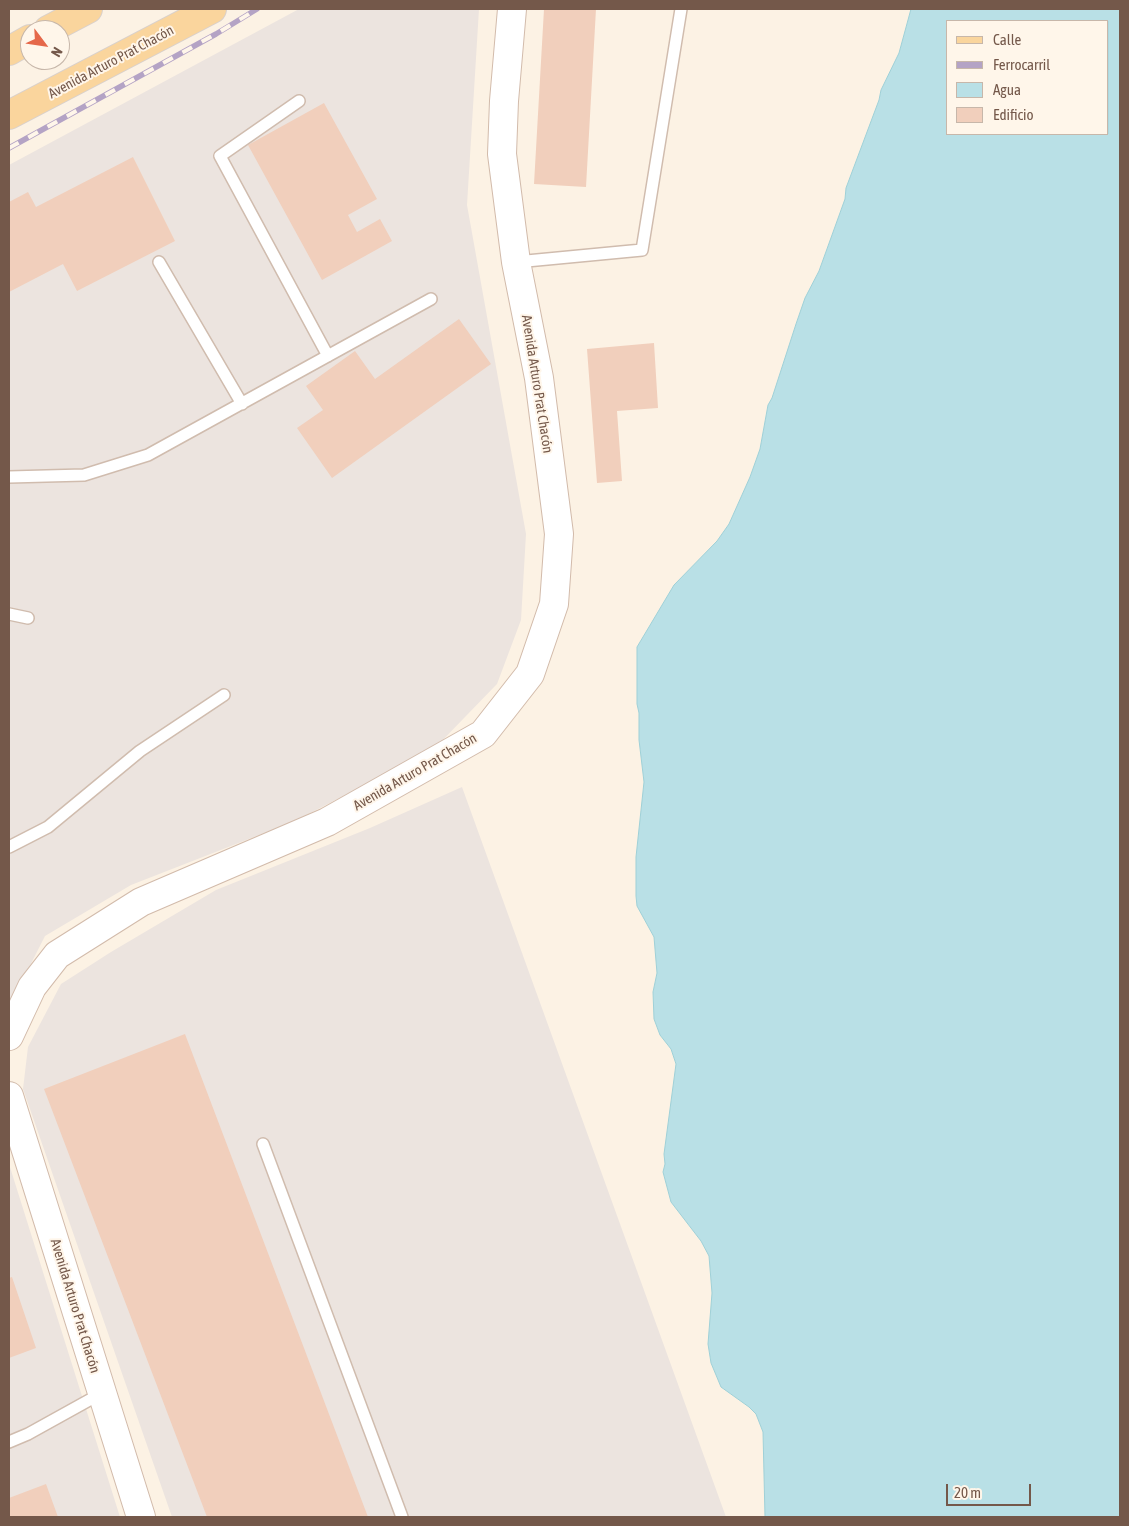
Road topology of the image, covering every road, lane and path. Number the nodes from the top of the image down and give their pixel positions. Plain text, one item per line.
1 (88, 9) edge
2 (212, 9) edge
3 (512, 9) edge
4 (681, 9) edge
5 (67, 20) edge
6 (299, 101) dead end
7 (9, 115) edge
8 (159, 262) dead end
9 (516, 262) junction
10 (431, 298) dead end
11 (328, 356) junction
12 (242, 404) junction
13 (9, 477) edge
14 (9, 614) edge
15 (28, 618) dead end
16 (224, 696) dead end
17 (9, 847) edge
18 (9, 1036) edge
19 (9, 1096) edge
20 (263, 1144) dead end
21 (102, 1394) junction
22 (9, 1442) edge
23 (141, 1517) edge
24 (402, 1517) edge

1 - 5 main road
2 - 7 main road, Avenida Arturo Prat Chacón
3 - 9 street, Avenida Arturo Prat Chacón
4 - 9 lane
6 - 11 lane
8 - 12 lane
9 - 18 street, Avenida Arturo Prat Chacón
10 - 11 lane
11 - 12 lane
12 - 13 lane
14 - 15 lane
16 - 17 lane
19 - 21 street, Avenida Arturo Prat Chacón
20 - 24 lane
21 - 22 lane
21 - 23 street, Avenida Arturo Prat Chacón

